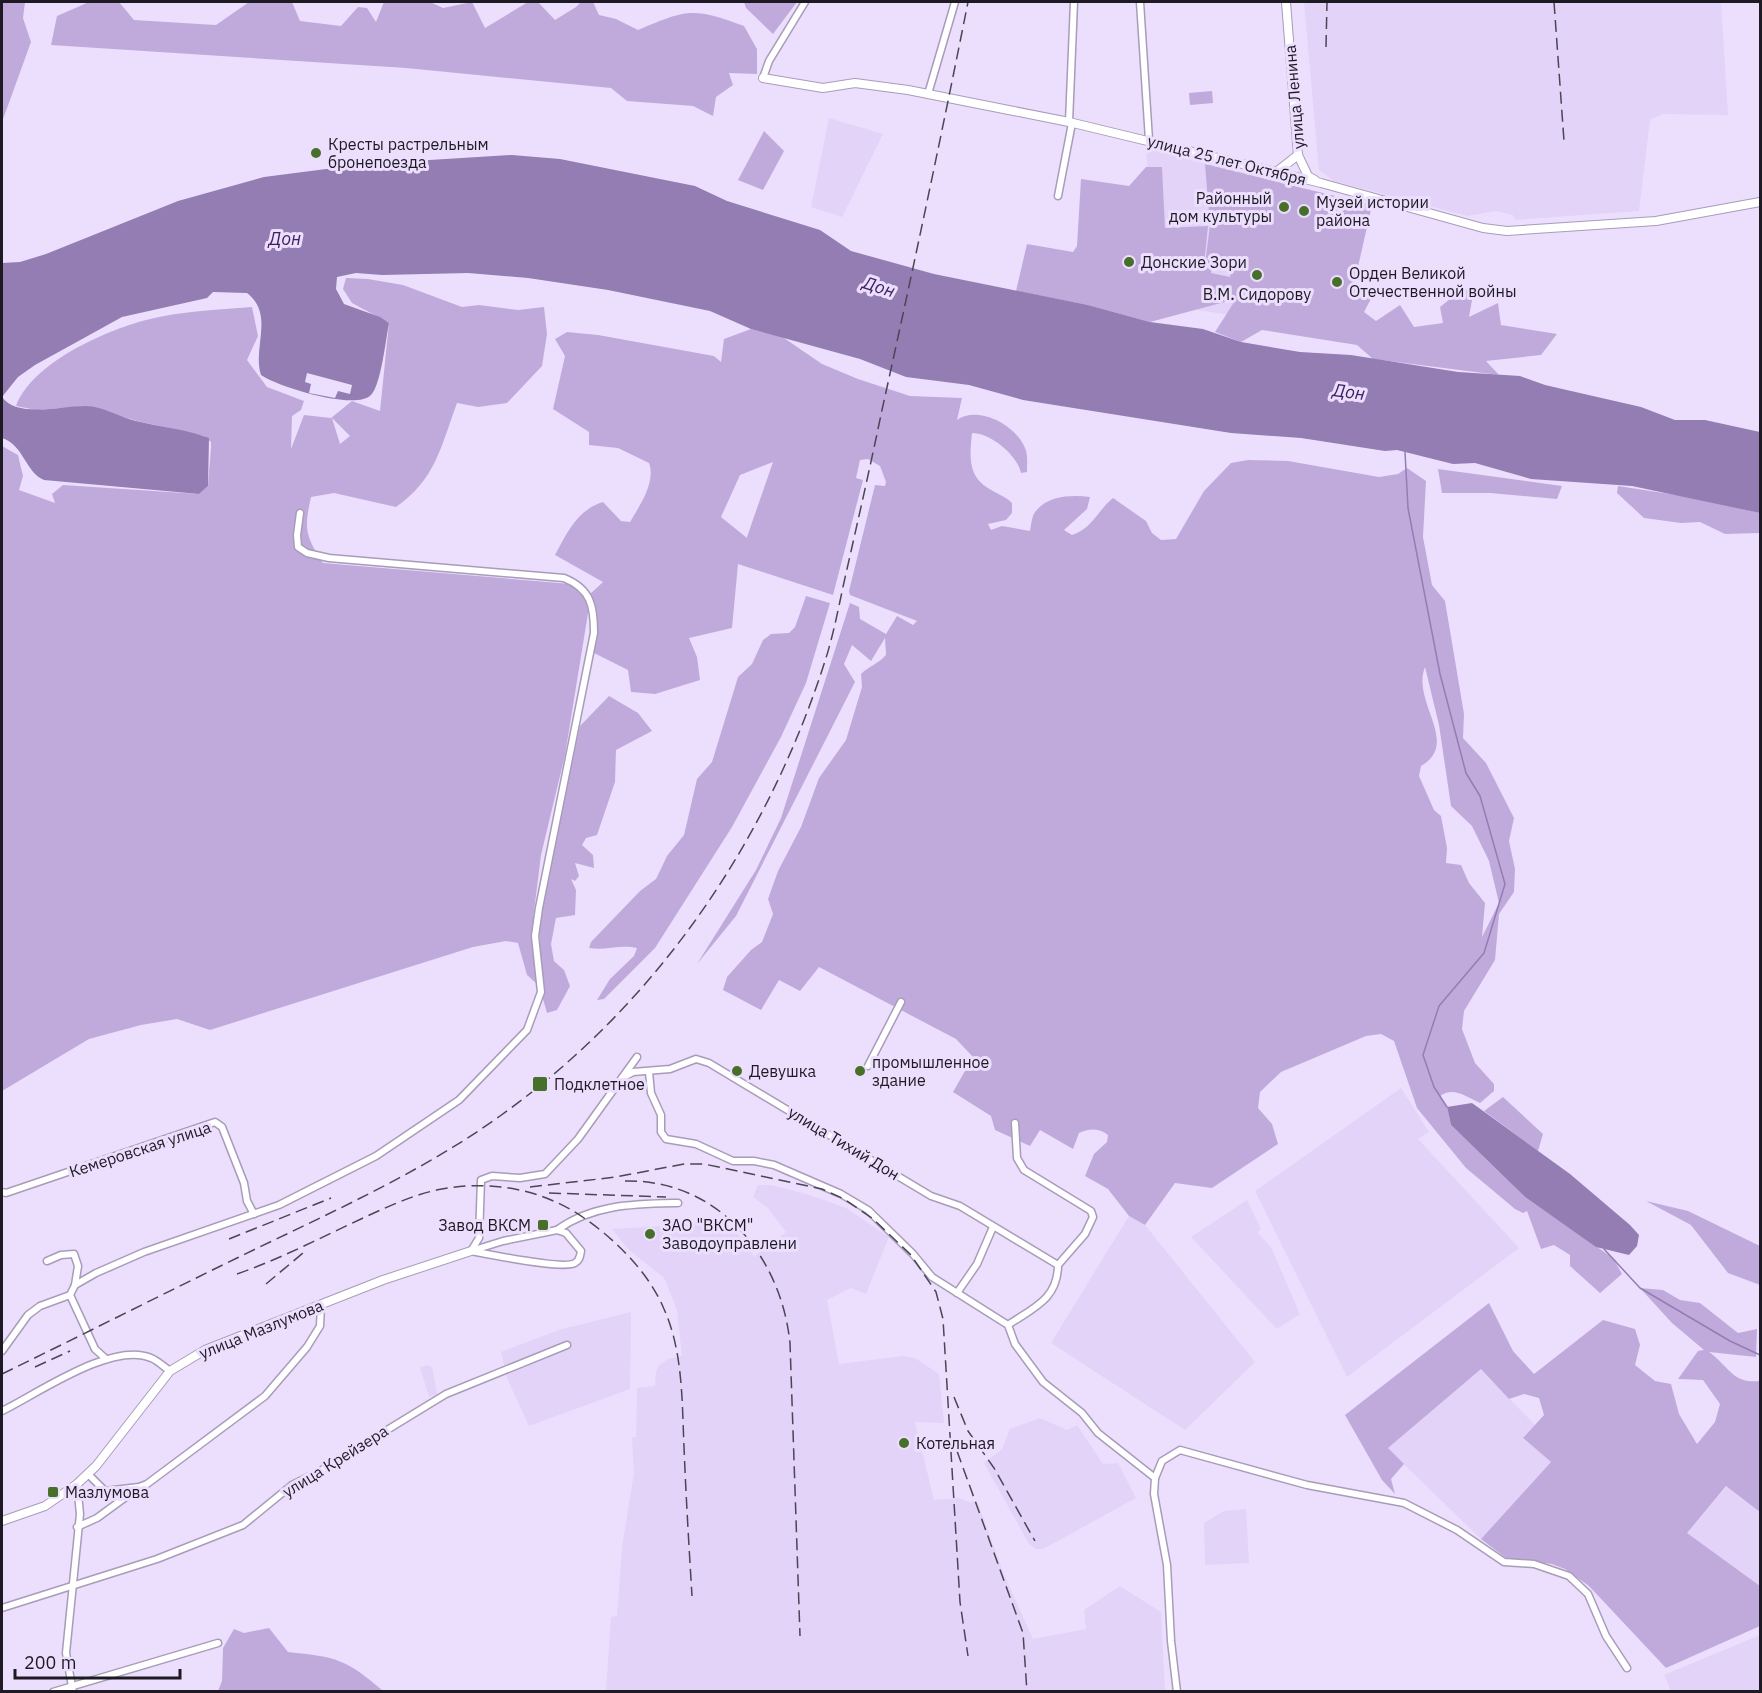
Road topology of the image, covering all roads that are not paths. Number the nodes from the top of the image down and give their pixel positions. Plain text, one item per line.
1 (805, 2) edge
2 (955, 2) edge
3 (1074, 2) edge
4 (1140, 2) edge
5 (1286, 2) edge
6 (763, 78) joint
7 (928, 94) junction
8 (1071, 122) junction
9 (1149, 140) junction
10 (1298, 155) junction
11 (1275, 173) junction
12 (1321, 183) junction
13 (1058, 196) dead end
14 (1761, 202) edge
15 (300, 513) dead end
16 (901, 1002) dead end
17 (637, 1057) dead end
18 (868, 1066) dead end
19 (649, 1072) junction
20 (622, 1078) junction
21 (1015, 1123) dead end
22 (2, 1192) edge
23 (678, 1203) dead end
24 (254, 1214) junction
25 (993, 1227) junction
26 (557, 1230) junction
27 (471, 1251) junction
28 (47, 1261) dead end
29 (1058, 1265) junction
30 (75, 1285) junction
31 (957, 1293) junction
32 (70, 1294) junction
33 (321, 1305) junction
34 (1008, 1325) junction
35 (567, 1344) dead end
36 (2, 1351) edge
37 (106, 1359) junction
38 (170, 1371) junction
39 (2, 1411) edge
40 (88, 1474) junction
41 (1155, 1478) junction
42 (77, 1484) junction
43 (139, 1487) junction
44 (2, 1521) edge
45 (77, 1527) junction
46 (72, 1586) junction
47 (2, 1608) edge
48 (218, 1643) dead end
49 (1627, 1668) dead end
50 (71, 1689) edge
51 (53, 1692) edge
52 (1177, 1692) edge

1 - 6 street
2 - 7 street
3 - 8 street
4 - 9 street
5 - 10 street, улица Ленина
6 - 7 street, улица 25 лет Октября
7 - 8 street, улица 25 лет Октября
8 - 9 street, улица 25 лет Октября
8 - 13 street
9 - 11 street, улица 25 лет Октября
10 - 11 street
10 - 12 street, улица Ленина
11 - 12 street, улица 25 лет Октября
12 - 14 street, улица 25 лет Октября
15 - 24 street
16 - 18 street
17 - 20 street
19 - 20 street, улица Тихий Дон
19 - 25 street, улица Тихий Дон
19 - 31 street
20 - 27 street
21 - 29 street
22 - 24 street, Кемеровская улица
23 - 26 street
24 - 30 street
25 - 29 street, улица Тихий Дон
25 - 31 street
26 - 27 street
26 - 27 street
27 - 33 street, улица Мазлумова
28 - 30 street
29 - 34 street
30 - 32 street
31 - 34 street
32 - 36 street
32 - 37 street
33 - 38 street, улица Мазлумова
33 - 43 street
34 - 41 street
35 - 46 street, улица Крейзера
37 - 38 street
37 - 39 street
38 - 40 street, улица Мазлумова
40 - 42 street, улица Мазлумова
40 - 43 street
41 - 49 street
41 - 52 street
42 - 44 street, улица Мазлумова
42 - 45 street
43 - 45 street
45 - 46 street
46 - 47 street, улица Крейзера
46 - 50 street
48 - 50 street
50 - 51 street

